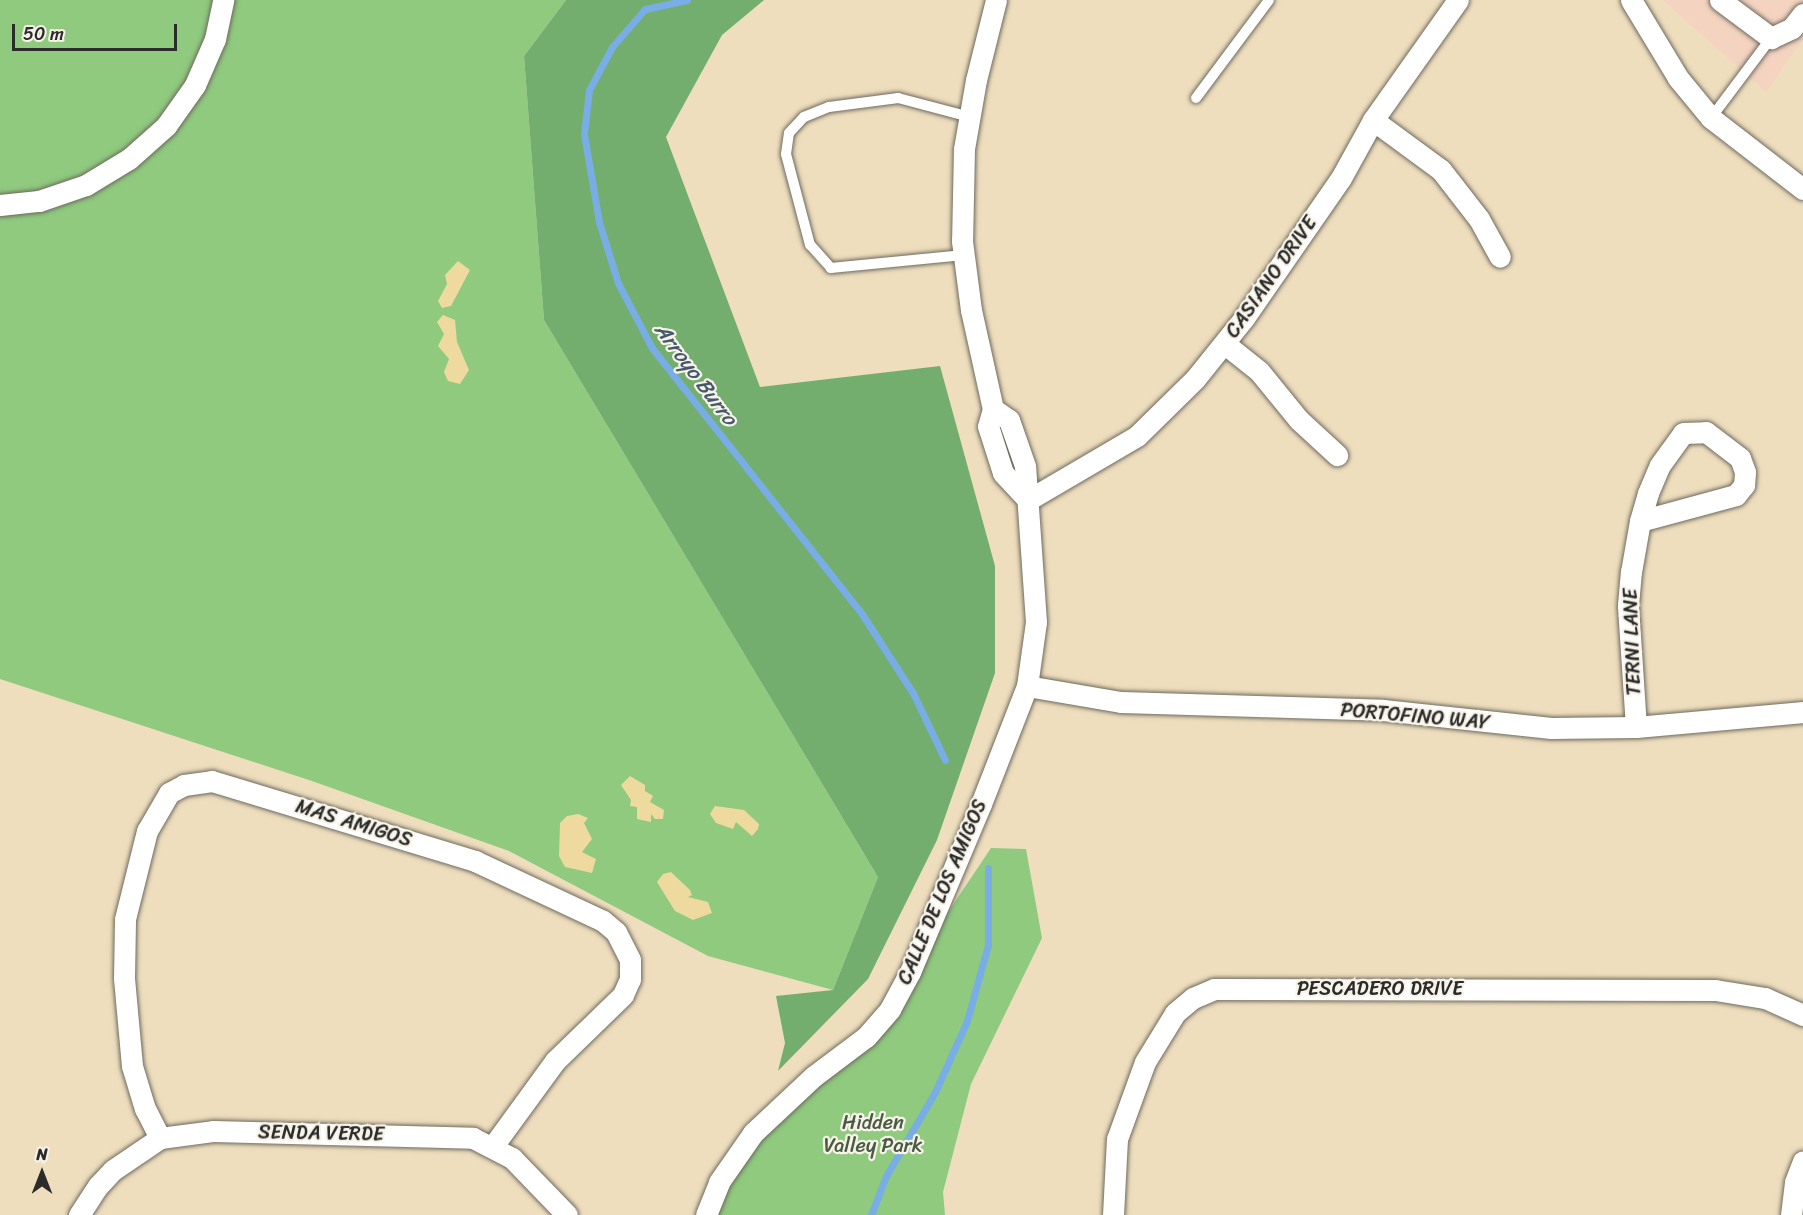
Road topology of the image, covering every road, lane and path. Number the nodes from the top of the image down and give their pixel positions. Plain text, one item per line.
1 (223, 0) edge
2 (996, 0) edge
3 (1269, 0) edge
4 (1458, 0) edge
5 (1631, 0) edge
6 (1720, 0) edge
7 (1803, 14) edge
8 (1772, 38) junction
9 (1196, 98) dead end
10 (970, 117) junction
11 (1711, 118) junction
12 (1373, 120) junction
13 (1803, 189) edge
14 (0, 205) edge
15 (964, 255) junction
16 (1500, 257) dead end
17 (1224, 344) junction
18 (1337, 455) dead end
19 (1028, 500) junction
20 (1640, 521) junction
21 (1027, 686) junction
22 (1803, 712) edge
23 (1636, 727) junction
24 (1803, 1015) edge
25 (160, 1138) junction
26 (493, 1146) junction
27 (1803, 1161) edge
28 (79, 1215) edge
29 (567, 1215) edge
30 (706, 1215) edge
31 (1113, 1215) edge
32 (1791, 1215) edge

1 - 14 street
2 - 10 street
3 - 9 lane
4 - 12 street, CASIANO DRIVE
5 - 11 street
6 - 8 street
7 - 8 street
8 - 11 lane
10 - 15 street
10 - 15 lane
11 - 13 street
12 - 16 street
12 - 17 street, CASIANO DRIVE
15 - 19 street
17 - 18 street
17 - 19 street, CASIANO DRIVE
19 - 21 street, CALLE DE LOS AMIGOS
20 - 20 street, TERNI LANE
20 - 23 street, TERNI LANE
21 - 23 street, PORTOFINO WAY
21 - 30 street, CALLE DE LOS AMIGOS
22 - 23 street, PORTOFINO WAY
24 - 31 street, PESCADERO DRIVE
25 - 26 street, SENDA VERDE
25 - 26 street, MAS AMIGOS
25 - 28 street, SENDA VERDE
26 - 29 street, SENDA VERDE
27 - 32 street

